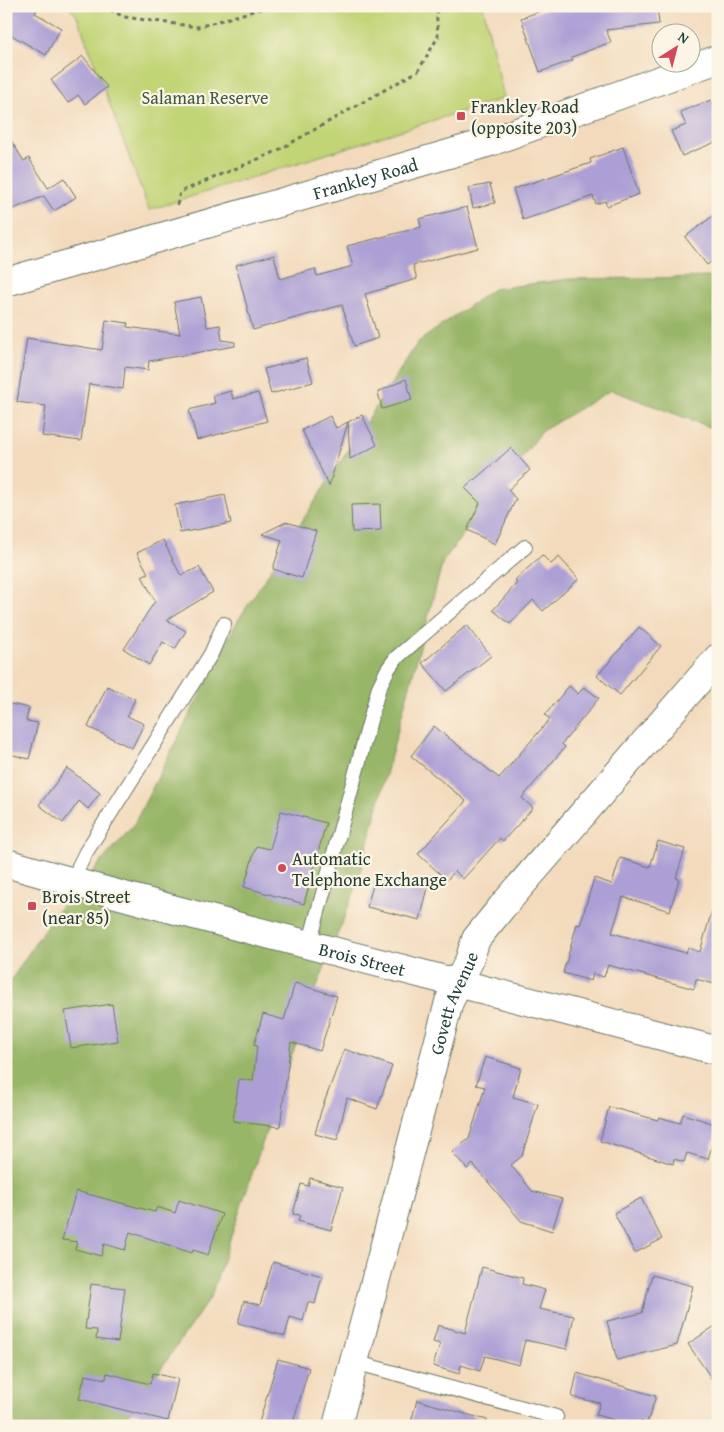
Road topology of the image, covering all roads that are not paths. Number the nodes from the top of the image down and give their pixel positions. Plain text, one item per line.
1 (718, 59) edge
2 (6, 282) edge
3 (525, 547) dead end
4 (224, 624) dead end
5 (718, 658) edge
6 (6, 863) edge
7 (74, 882) junction
8 (309, 944) junction
9 (458, 984) junction
10 (718, 1050) edge
11 (354, 1362) junction
12 (556, 1417) dead end
13 (338, 1426) edge

1 - 2 street, Frankley Road
3 - 8 lane
4 - 7 lane
5 - 9 street, Govett Avenue
6 - 7 street, Brois Street
7 - 8 street, Brois Street
8 - 9 street, Brois Street
9 - 10 street, Brois Street
9 - 11 street, Govett Avenue
11 - 12 lane
11 - 13 street, Govett Avenue

